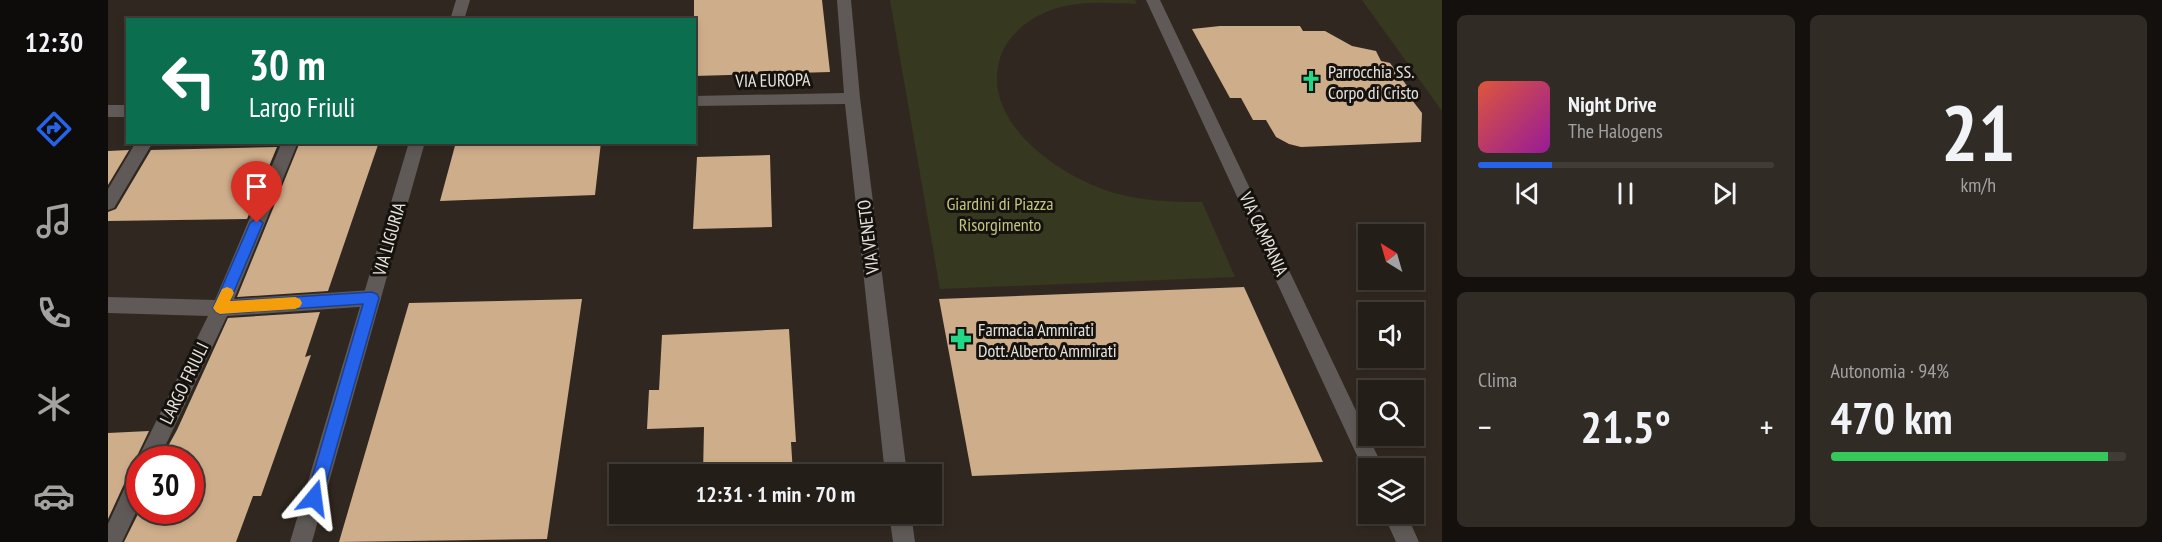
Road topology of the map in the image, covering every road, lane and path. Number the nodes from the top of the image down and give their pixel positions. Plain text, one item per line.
1 (463, 0) edge
2 (844, 0) edge
3 (1153, 0) edge
4 (458, 18) edge
5 (852, 98) junction
6 (696, 101) edge
7 (108, 111) edge
8 (126, 111) edge
9 (144, 144) edge
10 (289, 144) edge
11 (416, 144) edge
12 (108, 203) edge
13 (372, 298) junction
14 (108, 305) edge
15 (220, 308) junction
16 (154, 446) edge
17 (1368, 458) edge
18 (895, 464) edge
19 (126, 509) edge
20 (902, 524) edge
21 (1399, 524) edge
22 (111, 542) edge
23 (301, 542) edge
24 (904, 542) edge
25 (1408, 542) edge

1 - 4 street
2 - 5 street, VIA VENETO
3 - 17 street, VIA CAMPANIA
5 - 6 street, VIA EUROPA
5 - 18 street, VIA VENETO
7 - 8 street
9 - 12 street
10 - 15 street, LARGO FRIULI
11 - 13 street, VIA LIGURIA
13 - 15 street
13 - 23 street, VIA LIGURIA
14 - 15 street
15 - 16 street, LARGO FRIULI
19 - 22 street
20 - 24 street
21 - 25 street

